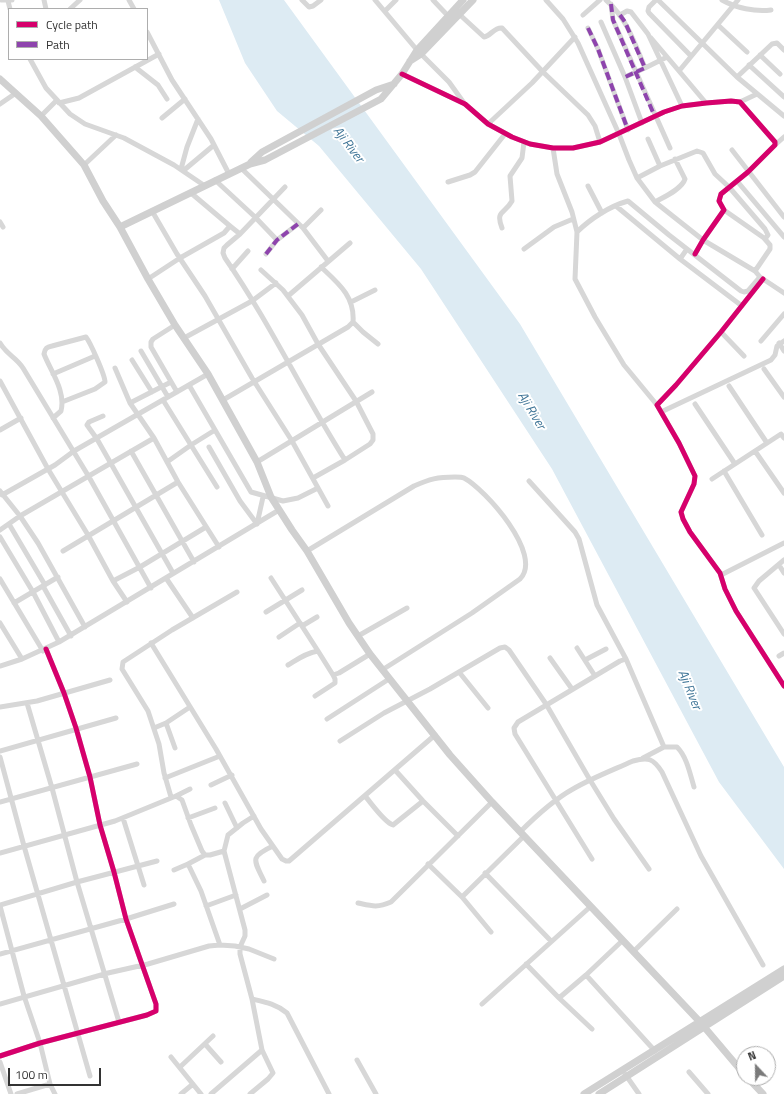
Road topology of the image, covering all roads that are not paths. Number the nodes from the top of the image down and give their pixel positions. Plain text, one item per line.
1 (1, 0) edge
2 (10, 0) edge
3 (80, 0) edge
4 (302, 0) edge
5 (321, 0) edge
6 (375, 0) edge
7 (396, 0) edge
8 (433, 0) edge
9 (463, 0) edge
10 (473, 0) edge
11 (546, 0) edge
12 (600, 0) edge
13 (606, 0) edge
14 (657, 0) edge
15 (722, 0) edge
16 (738, 0) edge
17 (611, 4) junction
18 (733, 6) junction
19 (71, 8) edge
20 (770, 10) dead end
21 (385, 12) junction
22 (459, 14) junction
23 (583, 15) dead end
24 (620, 15) junction
25 (450, 18) junction
26 (601, 22) dead end
27 (718, 25) junction
28 (588, 28) dead end
29 (148, 34) edge
30 (648, 34) junction
31 (575, 37) junction
32 (703, 42) junction
33 (784, 50) edge
34 (419, 52) junction
35 (747, 52) dead end
36 (159, 54) junction
37 (760, 55) junction
38 (691, 56) junction
39 (668, 57) junction
40 (31, 60) edge
41 (148, 60) edge
42 (148, 60) edge
43 (660, 61) junction
44 (749, 65) junction
45 (135, 67) junction
46 (645, 68) junction
47 (679, 71) junction
48 (543, 72) junction
49 (636, 73) junction
50 (402, 74) junction
51 (780, 74) dead end
52 (625, 77) junction
53 (737, 77) junction
54 (0, 79) edge
55 (394, 84) junction
56 (16, 93) junction
57 (757, 94) junction
58 (784, 97) edge
59 (167, 99) dead end
60 (185, 99) junction
61 (58, 101) junction
62 (706, 102) junction
63 (740, 102) junction
64 (0, 104) edge
65 (465, 104) junction
66 (682, 106) junction
67 (41, 116) junction
68 (784, 116) edge
69 (655, 117) junction
70 (162, 118) dead end
71 (198, 119) junction
72 (642, 123) junction
73 (488, 124) junction
74 (628, 130) junction
75 (505, 134) junction
76 (619, 134) junction
77 (116, 135) junction
78 (648, 139) dead end
79 (783, 139) edge
80 (524, 142) junction
81 (600, 142) junction
82 (214, 145) junction
83 (775, 145) junction
84 (553, 148) junction
85 (670, 148) dead end
86 (732, 150) dead end
87 (675, 159) junction
88 (250, 164) junction
89 (84, 166) junction
90 (660, 166) junction
91 (241, 168) junction
92 (182, 170) junction
93 (748, 172) junction
94 (229, 174) junction
95 (637, 178) junction
96 (215, 180) junction
97 (736, 180) junction
98 (448, 182) dead end
99 (204, 186) junction
100 (588, 186) dead end
101 (285, 187) dead end
102 (729, 188) junction
103 (191, 192) junction
104 (274, 199) junction
105 (655, 202) junction
106 (616, 206) junction
107 (321, 210) dead end
108 (724, 210) junction
109 (152, 211) junction
110 (602, 213) junction
111 (255, 217) junction
112 (784, 217) edge
113 (573, 219) junction
114 (0, 222) edge
115 (230, 226) junction
116 (300, 226) junction
117 (3, 227) dead end
118 (120, 227) junction
119 (502, 228) dead end
120 (577, 232) junction
121 (240, 234) junction
122 (784, 237) edge
123 (765, 239) junction
124 (277, 240) junction
125 (703, 240) junction
126 (350, 243) dead end
127 (524, 249) dead end
128 (687, 249) junction
129 (248, 251) dead end
130 (266, 254) dead end
131 (695, 254) junction
132 (180, 258) junction
133 (680, 259) junction
134 (328, 261) junction
135 (321, 267) junction
136 (232, 269) junction
137 (261, 270) dead end
138 (755, 271) junction
139 (761, 278) junction
140 (148, 279) junction
141 (276, 283) junction
142 (375, 290) dead end
143 (783, 293) edge
144 (288, 296) junction
145 (252, 300) junction
146 (351, 302) junction
147 (742, 306) junction
148 (784, 314) edge
149 (218, 320) junction
150 (353, 322) junction
151 (175, 325) junction
152 (722, 332) junction
153 (184, 338) junction
154 (761, 341) dead end
155 (782, 342) edge
156 (0, 343) edge
157 (318, 344) junction
158 (378, 344) dead end
159 (141, 351) dead end
160 (784, 351) edge
161 (95, 356) junction
162 (744, 356) dead end
163 (132, 360) dead end
164 (289, 362) junction
165 (115, 368) dead end
166 (764, 369) dead end
167 (53, 374) junction
168 (208, 374) junction
169 (0, 381) edge
170 (254, 381) junction
171 (171, 382) junction
172 (189, 385) junction
173 (729, 386) dead end
174 (162, 387) junction
175 (2, 389) edge
176 (152, 392) junction
177 (177, 392) junction
178 (372, 392) dead end
179 (784, 398) edge
180 (165, 399) junction
181 (223, 400) junction
182 (356, 401) junction
183 (62, 402) junction
184 (130, 403) junction
185 (695, 404) dead end
186 (657, 405) junction
187 (661, 412) junction
188 (138, 415) junction
189 (103, 416) dead end
190 (21, 418) junction
191 (53, 418) junction
192 (322, 423) junction
193 (0, 430) edge
194 (215, 430) junction
195 (783, 435) edge
196 (154, 438) junction
197 (97, 439) junction
198 (292, 441) junction
199 (767, 443) junction
200 (191, 445) junction
201 (209, 447) dead end
202 (74, 451) junction
203 (131, 451) junction
204 (755, 451) junction
205 (346, 460) junction
206 (167, 462) junction
207 (256, 462) junction
208 (111, 463) junction
209 (735, 464) junction
210 (48, 469) junction
211 (724, 471) junction
212 (88, 476) junction
213 (313, 478) junction
214 (712, 479) dead end
215 (529, 481) dead end
216 (178, 482) junction
217 (217, 487) dead end
218 (318, 488) junction
219 (62, 492) junction
220 (1, 493) edge
221 (784, 493) edge
222 (156, 494) junction
223 (263, 497) junction
224 (272, 497) junction
225 (328, 506) dead end
226 (135, 508) junction
227 (279, 510) junction
228 (20, 516) junction
229 (113, 521) junction
230 (9, 524) junction
231 (257, 524) junction
232 (206, 527) junction
233 (0, 530) edge
234 (88, 535) junction
235 (762, 535) dead end
236 (0, 537) edge
237 (182, 541) junction
238 (784, 543) edge
239 (219, 547) junction
240 (63, 550) dead end
241 (307, 551) junction
242 (162, 554) junction
243 (784, 560) edge
244 (194, 562) junction
245 (779, 565) junction
246 (140, 567) junction
247 (173, 573) junction
248 (784, 573) edge
249 (721, 576) junction
250 (58, 577) junction
251 (166, 578) junction
252 (271, 578) dead end
253 (0, 579) edge
254 (113, 581) junction
255 (44, 586) junction
256 (151, 588) junction
257 (302, 590) dead end
258 (32, 592) junction
259 (237, 592) dead end
260 (285, 600) junction
261 (127, 602) junction
262 (14, 603) junction
263 (407, 608) dead end
264 (266, 612) dead end
265 (317, 617) dead end
266 (193, 618) junction
267 (0, 623) edge
268 (301, 624) junction
269 (85, 627) junction
270 (784, 634) edge
271 (70, 636) junction
272 (358, 636) junction
273 (278, 638) dead end
274 (59, 642) junction
275 (151, 643) junction
276 (577, 648) dead end
277 (606, 649) dead end
278 (44, 650) junction
279 (318, 651) junction
280 (784, 653) edge
281 (370, 654) junction
282 (779, 656) dead end
283 (550, 658) dead end
284 (22, 659) junction
285 (626, 659) junction
286 (585, 660) junction
287 (0, 666) edge
288 (288, 666) dead end
289 (382, 670) junction
290 (459, 672) junction
291 (333, 675) junction
292 (595, 676) junction
293 (389, 679) junction
294 (110, 680) dead end
295 (784, 686) edge
296 (572, 689) junction
297 (64, 693) junction
298 (315, 696) dead end
299 (407, 701) junction
300 (27, 703) junction
301 (546, 704) junction
302 (0, 707) edge
303 (190, 708) junction
304 (488, 708) dead end
305 (116, 718) dead end
306 (327, 719) dead end
307 (166, 723) junction
308 (76, 728) junction
309 (154, 728) junction
310 (435, 735) junction
311 (38, 740) junction
312 (340, 741) dead end
313 (664, 747) junction
314 (175, 748) dead end
315 (0, 751) edge
316 (220, 756) junction
317 (0, 757) edge
318 (642, 758) junction
319 (137, 764) dead end
320 (395, 770) junction
321 (232, 775) junction
322 (90, 777) junction
323 (165, 778) junction
324 (590, 780) junction
325 (210, 785) dead end
326 (694, 787) dead end
327 (52, 788) junction
328 (190, 789) dead end
329 (174, 796) junction
330 (365, 796) junction
331 (12, 799) junction
332 (423, 801) junction
333 (555, 801) junction
334 (0, 802) edge
335 (492, 802) junction
336 (225, 803) dead end
337 (215, 808) dead end
338 (254, 816) junction
339 (122, 818) junction
340 (188, 818) junction
341 (100, 825) junction
342 (237, 828) junction
343 (64, 834) junction
344 (522, 834) junction
345 (458, 836) junction
346 (24, 846) junction
347 (273, 846) junction
348 (224, 851) junction
349 (0, 853) edge
350 (205, 855) junction
351 (592, 859) dead end
352 (157, 861) dead end
353 (188, 864) junction
354 (428, 864) junction
355 (138, 866) junction
356 (649, 869) dead end
357 (174, 870) dead end
358 (114, 872) junction
359 (485, 873) junction
360 (264, 881) dead end
361 (77, 882) junction
362 (144, 885) dead end
363 (38, 894) junction
364 (236, 895) junction
365 (267, 895) dead end
366 (462, 897) junction
367 (358, 902) dead end
368 (174, 904) dead end
369 (0, 906) edge
370 (206, 906) junction
371 (590, 907) junction
372 (240, 909) junction
373 (677, 909) dead end
374 (126, 920) junction
375 (91, 928) junction
376 (491, 932) dead end
377 (52, 940) junction
378 (551, 941) junction
379 (622, 941) junction
380 (220, 945) junction
381 (240, 947) junction
382 (11, 951) junction
383 (633, 952) junction
384 (0, 954) edge
385 (274, 959) dead end
386 (526, 964) junction
387 (142, 965) junction
388 (763, 965) dead end
389 (784, 969) edge
390 (104, 974) junction
391 (586, 975) junction
392 (784, 976) edge
393 (64, 985) junction
394 (757, 990) junction
395 (24, 996) junction
396 (558, 998) junction
397 (252, 999) junction
398 (0, 1004) edge
399 (482, 1004) dead end
400 (119, 1022) junction
401 (702, 1025) junction
402 (592, 1029) dead end
403 (77, 1033) junction
404 (213, 1036) dead end
405 (40, 1043) junction
406 (205, 1044) junction
407 (262, 1050) junction
408 (655, 1051) junction
409 (0, 1056) edge
410 (171, 1056) dead end
411 (357, 1060) dead end
412 (0, 1062) edge
413 (221, 1062) dead end
414 (736, 1065) edge
415 (180, 1067) junction
416 (689, 1072) dead end
417 (625, 1074) junction
418 (90, 1076) dead end
419 (50, 1084) junction
420 (193, 1084) junction
421 (756, 1086) edge
422 (256, 1092) edge
423 (11, 1094) edge
424 (17, 1094) edge
425 (56, 1094) edge
426 (181, 1094) edge
427 (201, 1094) edge
428 (211, 1094) edge
429 (250, 1094) edge
430 (329, 1094) edge
431 (376, 1094) edge
432 (584, 1094) edge
433 (599, 1094) edge
434 (639, 1094) edge
435 (708, 1094) edge
436 (763, 1094) edge

1 - 2 street
3 - 19 street
4 - 5 street
6 - 21 street
7 - 21 street
8 - 25 street
9 - 25 main road
10 - 22 main road
11 - 31 street
12 - 23 street
13 - 17 street
14 - 32 street
14 - 38 street
15 - 18 street
16 - 18 street
17 - 24 street
17 - 49 street
18 - 20 street
18 - 27 street
21 - 34 street
22 - 25 main road
22 - 48 street
24 - 30 street
24 - 46 street
25 - 34 main road
26 - 52 street
27 - 32 street
27 - 35 street
28 - 74 street
29 - 36 street
30 - 39 street
30 - 43 street
31 - 48 street
31 - 76 street
32 - 38 street
32 - 53 street
33 - 37 street
34 - 50 main road
34 - 65 street
36 - 41 street
36 - 60 street
37 - 44 street
37 - 51 street
38 - 47 street
39 - 43 street
39 - 47 street
40 - 61 street
42 - 45 street
43 - 46 street
43 - 66 street
44 - 53 street
44 - 58 street
45 - 59 street
45 - 61 street
46 - 49 street
47 - 62 street
48 - 73 street
48 - 81 street
49 - 52 street
49 - 69 street
50 - 55 main road
50 - 65 street
52 - 72 street
53 - 57 street
54 - 56 main road
55 - 88 main road
55 - 88 main road
56 - 64 street
56 - 67 main road
57 - 63 street
57 - 68 street
60 - 70 street
60 - 71 street
61 - 67 street
61 - 77 street
62 - 63 street
62 - 66 street
63 - 83 street
65 - 73 street
66 - 69 street
67 - 89 main road
69 - 72 street
69 - 85 street
71 - 82 street
71 - 92 street
72 - 74 street
73 - 75 street
74 - 76 street
75 - 80 street
75 - 98 street
76 - 81 street
76 - 95 street
77 - 89 street
77 - 92 street
78 - 90 street
79 - 83 street
80 - 84 street
80 - 119 street
81 - 84 street
82 - 92 street
82 - 94 street
83 - 93 street
84 - 113 street
86 - 93 street
87 - 90 street
87 - 102 street
87 - 105 street
88 - 91 main road
89 - 118 main road
90 - 95 street
91 - 94 main road
91 - 104 street
92 - 99 street
93 - 97 street
93 - 112 street
94 - 96 main road
95 - 105 street
96 - 99 main road
96 - 111 street
97 - 102 street
97 - 122 street
99 - 103 main road
100 - 110 street
101 - 104 street
102 - 108 street
102 - 123 street
103 - 109 main road
103 - 115 street
104 - 111 street
104 - 116 street
105 - 125 street
106 - 110 street
106 - 128 street
106 - 133 street
107 - 116 street
108 - 123 street
108 - 125 street
109 - 118 main road
109 - 132 street
110 - 120 street
111 - 121 street
111 - 124 street
113 - 120 street
113 - 127 street
114 - 117 street
115 - 121 street
115 - 132 street
116 - 124 street
116 - 134 street
118 - 140 main road
120 - 186 street
121 - 136 street
123 - 138 street
124 - 130 street
125 - 131 street
125 - 138 street
126 - 134 street
128 - 131 street
128 - 133 street
129 - 136 street
131 - 139 street
132 - 140 street
132 - 149 street
133 - 147 street
134 - 135 street
135 - 144 street
135 - 146 street
136 - 145 street
137 - 141 street
138 - 139 street
139 - 143 street
139 - 147 street
140 - 151 main road
141 - 144 street
141 - 145 street
142 - 146 street
144 - 157 street
145 - 149 street
145 - 164 street
146 - 150 street
147 - 152 street
148 - 154 street
149 - 153 street
149 - 170 street
150 - 157 street
150 - 158 street
151 - 153 main road
151 - 171 street
152 - 162 street
152 - 186 street
153 - 168 main road
155 - 160 street
155 - 187 street
156 - 191 street
157 - 164 street
157 - 182 street
159 - 174 street
161 - 167 street
161 - 167 street
161 - 183 street
163 - 176 street
164 - 170 street
164 - 192 street
165 - 184 street
166 - 179 street
167 - 183 street
168 - 172 street
168 - 181 main road
169 - 175 street
170 - 181 street
170 - 198 street
171 - 174 street
171 - 177 street
172 - 177 street
172 - 194 street
173 - 199 street
174 - 176 street
174 - 180 street
175 - 190 street
176 - 184 street
177 - 180 street
178 - 182 street
180 - 188 street
180 - 200 street
181 - 207 main road
182 - 192 street
182 - 205 street
183 - 191 street
184 - 188 street
185 - 209 street
186 - 187 street
187 - 249 street
188 - 196 street
188 - 197 street
189 - 197 street
190 - 193 street
190 - 210 street
191 - 202 street
192 - 198 street
192 - 205 street
194 - 200 street
194 - 223 street
195 - 199 street
196 - 203 street
196 - 206 street
197 - 202 street
197 - 208 street
198 - 207 street
198 - 213 street
199 - 204 street
200 - 206 street
200 - 217 street
201 - 231 street
202 - 210 street
202 - 212 street
203 - 208 street
203 - 222 street
204 - 209 street
204 - 221 street
205 - 213 street
206 - 216 street
207 - 224 main road
208 - 212 street
208 - 226 street
209 - 211 street
210 - 219 street
210 - 220 street
211 - 214 street
211 - 235 street
212 - 219 street
212 - 229 street
213 - 218 street
215 - 285 street
216 - 222 street
216 - 232 street
218 - 224 street
218 - 225 street
219 - 228 street
219 - 234 street
220 - 228 street
222 - 226 street
222 - 237 street
223 - 224 street
223 - 231 street
224 - 227 main road
226 - 229 street
226 - 242 street
227 - 231 street
227 - 241 main road
228 - 230 street
228 - 250 street
229 - 234 street
229 - 246 street
230 - 233 street
230 - 255 street
231 - 239 street
232 - 237 street
232 - 239 street
234 - 240 street
234 - 254 street
236 - 258 street
237 - 242 street
237 - 244 street
238 - 249 street
239 - 244 street
241 - 272 main road
241 - 289 street
242 - 246 street
242 - 247 street
243 - 245 street
244 - 247 street
245 - 248 street
245 - 270 street
246 - 254 street
246 - 256 street
247 - 251 street
249 - 295 street
250 - 255 street
250 - 269 street
251 - 256 street
251 - 266 street
252 - 260 street
253 - 262 street
254 - 261 street
255 - 258 street
255 - 271 street
256 - 261 street
257 - 260 street
258 - 262 street
258 - 274 street
259 - 266 street
260 - 264 street
260 - 268 street
261 - 269 street
262 - 278 street
263 - 272 street
265 - 268 street
266 - 275 street
267 - 284 street
268 - 273 street
268 - 279 street
269 - 271 street
271 - 274 street
272 - 281 main road
274 - 278 street
275 - 303 street
275 - 309 street
276 - 286 street
277 - 286 street
278 - 284 street
278 - 297 street
279 - 288 street
279 - 291 street
280 - 282 street
281 - 289 main road
281 - 291 street
283 - 296 street
284 - 287 street
285 - 292 street
285 - 313 street
286 - 292 street
289 - 293 main road
290 - 299 street
290 - 301 street
290 - 304 street
291 - 298 street
292 - 296 street
293 - 299 main road
293 - 306 street
294 - 297 street
296 - 301 street
297 - 300 street
297 - 308 street
299 - 310 main road
299 - 312 street
300 - 302 street
300 - 311 street
301 - 324 street
301 - 333 street
303 - 307 street
303 - 316 street
305 - 308 street
307 - 309 street
307 - 314 street
308 - 311 street
308 - 322 street
309 - 323 street
310 - 320 street
310 - 335 main road
311 - 315 street
311 - 327 street
313 - 318 street
313 - 326 street
316 - 321 street
316 - 323 street
317 - 331 street
318 - 324 street
318 - 388 street
319 - 322 street
320 - 330 street
320 - 332 street
321 - 325 street
321 - 338 street
322 - 327 street
322 - 341 street
323 - 329 street
324 - 333 street
324 - 356 street
327 - 331 street
327 - 343 street
328 - 329 street
329 - 339 street
329 - 340 street
330 - 332 street
330 - 347 street
331 - 334 street
331 - 346 street
332 - 345 street
333 - 344 street
333 - 351 street
335 - 344 main road
335 - 345 street
336 - 342 street
337 - 340 street
338 - 342 street
338 - 347 street
339 - 341 street
339 - 355 street
340 - 350 street
341 - 343 street
341 - 358 street
342 - 348 street
343 - 346 street
343 - 361 street
344 - 359 street
344 - 371 main road
345 - 354 street
346 - 349 street
346 - 363 street
347 - 360 street
348 - 350 street
348 - 364 street
350 - 353 street
352 - 355 street
353 - 357 street
353 - 370 street
354 - 366 street
354 - 367 street
355 - 358 street
355 - 362 street
358 - 361 street
358 - 374 street
359 - 366 street
359 - 378 street
361 - 363 street
361 - 375 street
363 - 369 street
363 - 377 street
364 - 370 street
364 - 372 street
365 - 372 street
366 - 376 street
368 - 374 street
369 - 382 street
370 - 380 street
371 - 378 street
371 - 379 main road
372 - 381 street
373 - 383 street
374 - 375 street
374 - 387 street
375 - 377 street
375 - 390 street
377 - 382 street
377 - 393 street
378 - 386 street
379 - 383 main road
379 - 391 street
380 - 381 street
380 - 387 street
381 - 385 street
381 - 397 street
382 - 384 street
382 - 395 street
383 - 401 main road
386 - 396 street
386 - 399 street
387 - 390 street
387 - 400 street
389 - 394 main road
390 - 393 street
390 - 400 street
391 - 396 street
391 - 408 street
392 - 394 main road
393 - 395 street
393 - 403 street
394 - 401 main road
395 - 398 street
395 - 405 street
396 - 402 street
397 - 407 street
397 - 430 street
400 - 403 street
401 - 408 main road
401 - 414 main road
401 - 417 main road
403 - 405 street
403 - 418 street
404 - 406 street
405 - 409 street
405 - 419 street
406 - 413 street
406 - 415 street
407 - 422 street
407 - 428 street
408 - 417 main road
410 - 415 street
411 - 431 street
412 - 423 street
415 - 420 street
416 - 435 street
417 - 432 main road
417 - 433 main road
417 - 434 street
419 - 424 street
419 - 425 street
420 - 426 street
420 - 427 street
421 - 436 main road
422 - 429 street

